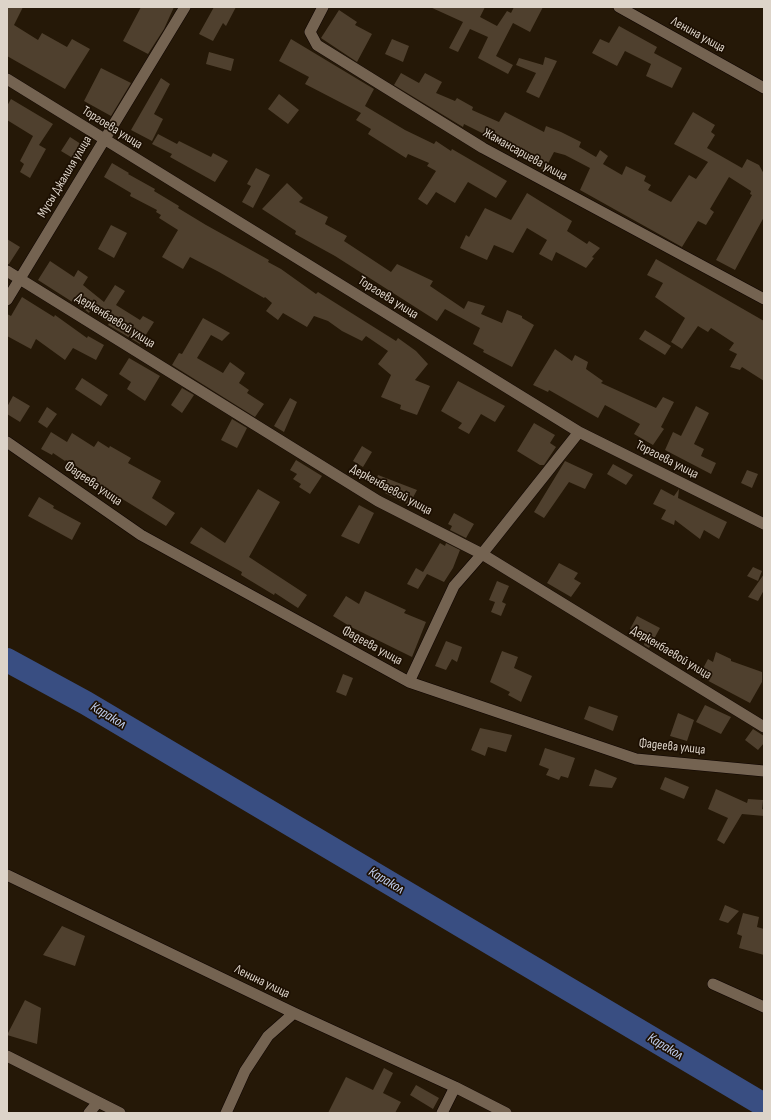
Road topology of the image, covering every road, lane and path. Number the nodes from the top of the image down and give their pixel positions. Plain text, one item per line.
1 (185, 7) edge
2 (323, 7) edge
3 (619, 7) edge
4 (7, 79) edge
5 (764, 88) edge
6 (103, 140) junction
7 (7, 271) edge
8 (20, 279) junction
9 (764, 299) edge
10 (7, 300) edge
11 (579, 432) junction
12 (7, 442) edge
13 (764, 524) edge
14 (482, 554) junction
15 (409, 682) junction
16 (764, 727) edge
17 (764, 771) edge
18 (7, 875) edge
19 (713, 984) dead end
20 (764, 1008) edge
21 (294, 1013) junction
22 (7, 1056) edge
23 (454, 1086) junction
24 (98, 1102) junction
25 (89, 1113) edge
26 (120, 1113) edge
27 (226, 1113) edge
28 (442, 1113) edge
29 (506, 1113) edge

1 - 6 street, Мусы Джалиля улица
2 - 9 street, Жамансариева улица
3 - 5 street, Ленина улица
4 - 6 street, Торгоева улица
6 - 8 street, Мусы Джалиля улица
6 - 11 street, Торгоева улица
7 - 8 street, Деркенбаевой улица
8 - 10 street, Мусы Джалиля улица
8 - 14 street, Деркенбаевой улица
11 - 13 street, Торгоева улица
11 - 14 street
12 - 15 street, Фадеева улица
14 - 15 street
14 - 16 street, Деркенбаевой улица
15 - 17 street, Фадеева улица
18 - 21 street, Ленина улица
19 - 20 street
21 - 23 street, Ленина улица
21 - 27 street
22 - 24 street
23 - 28 street
23 - 29 street, Ленина улица
24 - 25 street
24 - 26 street

